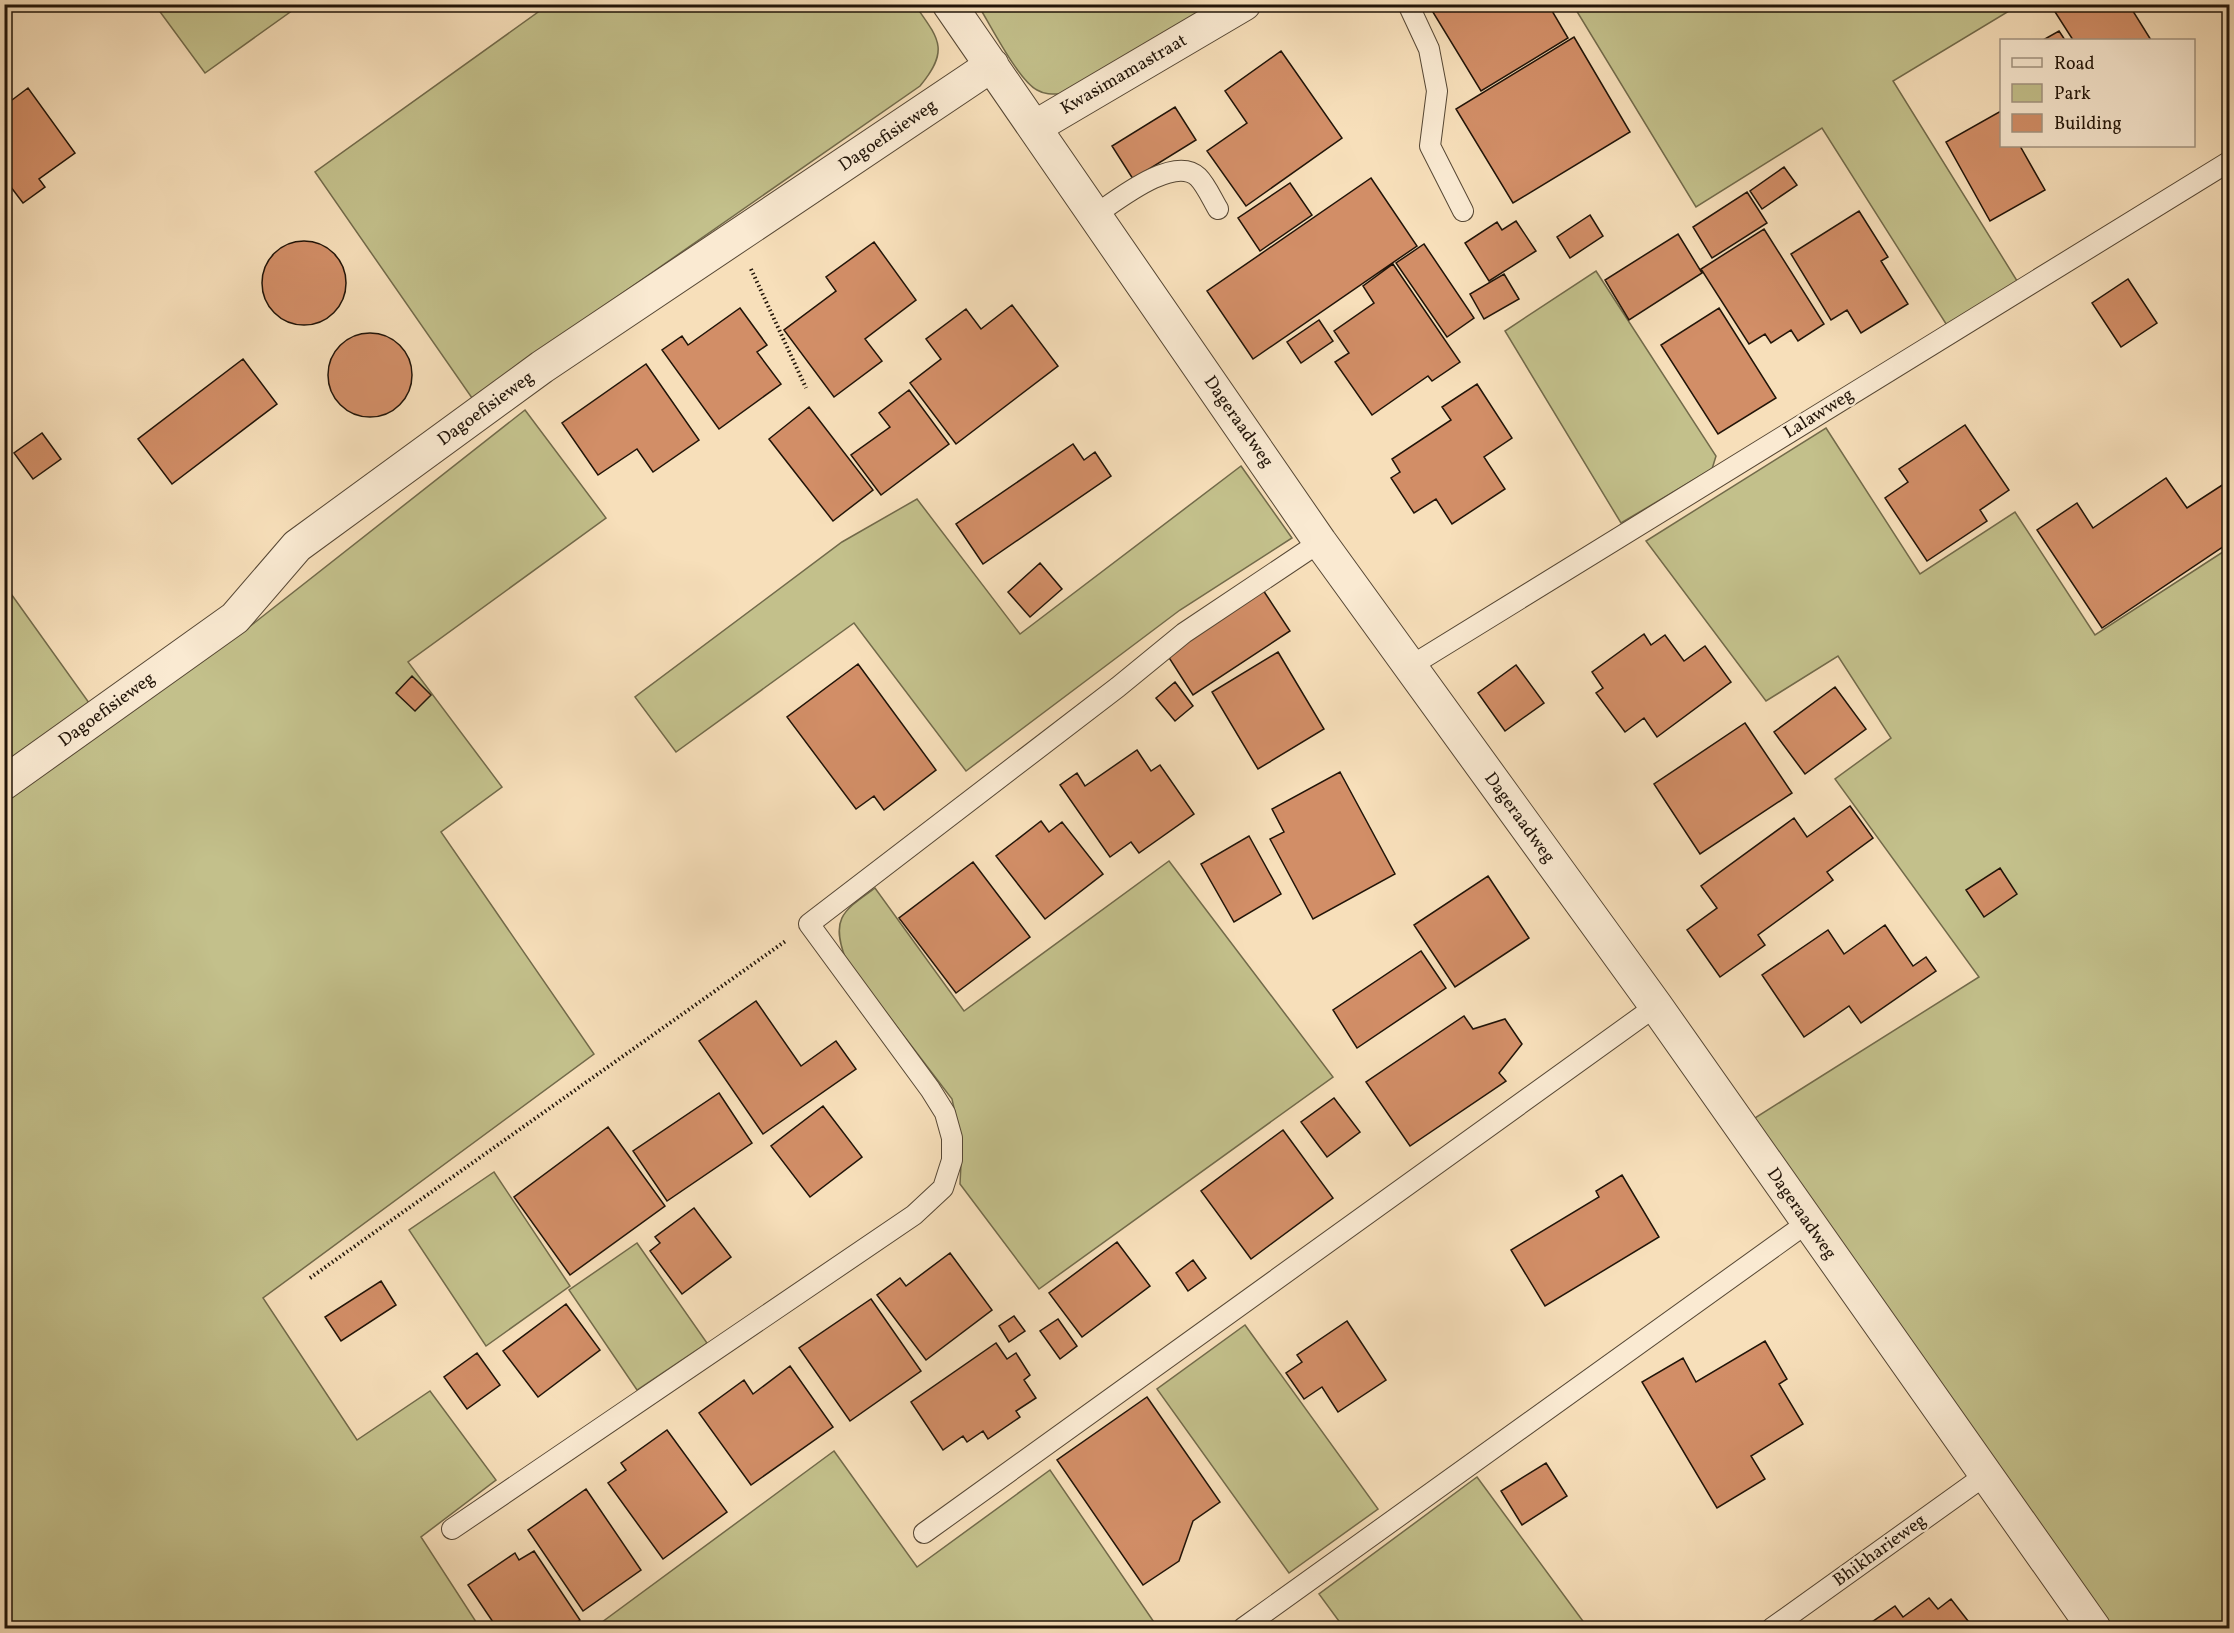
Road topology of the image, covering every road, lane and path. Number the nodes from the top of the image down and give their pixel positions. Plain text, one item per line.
1 (949, 4) edge
2 (1244, 4) edge
3 (1408, 4) edge
4 (992, 65) junction
5 (1035, 127) junction
6 (2229, 161) edge
7 (1218, 209) dead end
8 (1463, 210) dead end
9 (1095, 215) junction
10 (736, 238) junction
11 (806, 388) dead end
12 (1320, 542) junction
13 (1409, 667) junction
14 (4, 783) edge
15 (809, 924) junction
16 (1656, 1006) junction
17 (1807, 1223) junction
18 (310, 1278) dead end
19 (1987, 1474) junction
20 (452, 1529) dead end
21 (924, 1533) dead end
22 (1243, 1629) edge
23 (1772, 1629) edge
24 (2094, 1629) edge

1 - 4 street, Dageraadweg
2 - 5 street, Kwasimamastraat
3 - 8 lane
4 - 5 street, Dageraadweg
4 - 10 street, Dagoefisieweg
5 - 9 street, Dageraadweg
6 - 13 lane, Lalawweg
7 - 9 lane
9 - 12 street, Dageraadweg
10 - 11 path
10 - 14 street, Dagoefisieweg
12 - 13 street, Dageraadweg
12 - 15 lane
13 - 16 street, Dageraadweg
15 - 18 path
15 - 20 lane
16 - 17 street, Dageraadweg
16 - 21 lane
17 - 19 street, Dageraadweg
17 - 22 lane
19 - 23 lane, Bhikharieweg
19 - 24 street, Dageraadweg

